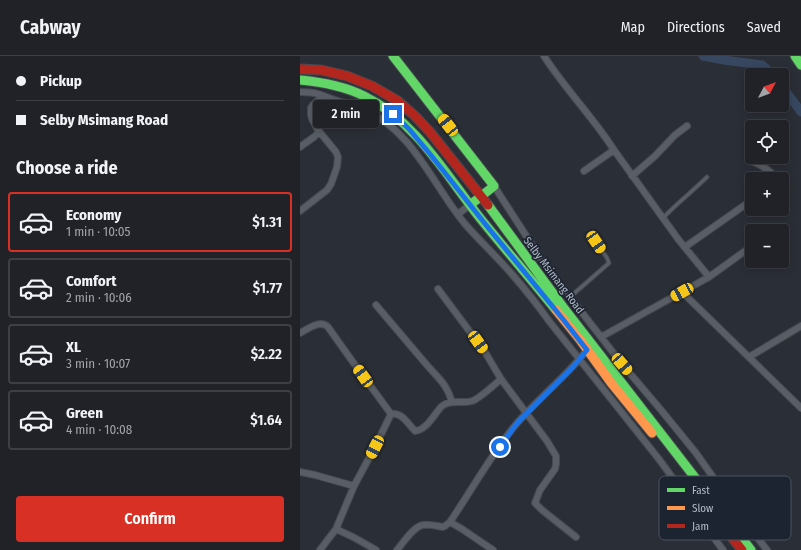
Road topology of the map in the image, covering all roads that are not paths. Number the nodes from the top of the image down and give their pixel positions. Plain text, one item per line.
1 (393, 56) edge
2 (544, 56) edge
3 (796, 56) edge
4 (801, 65) edge
5 (300, 69) edge
6 (300, 80) edge
7 (300, 92) edge
8 (323, 96) junction
9 (687, 126) dead end
10 (319, 132) junction
11 (300, 147) edge
12 (614, 150) junction
13 (758, 164) edge
14 (584, 171) dead end
15 (771, 172) edge
16 (632, 176) junction
17 (707, 177) dead end
18 (494, 186) junction
19 (481, 196) junction
20 (470, 205) junction
21 (745, 205) edge
22 (300, 211) edge
23 (458, 214) junction
24 (663, 218) junction
25 (596, 242) dead end
26 (685, 247) junction
27 (745, 251) edge
28 (709, 277) junction
29 (438, 289) dead end
30 (682, 292) junction
31 (570, 297) junction
32 (376, 305) dead end
33 (801, 326) edge
34 (300, 333) edge
35 (601, 337) junction
36 (587, 350) junction
37 (748, 357) junction
38 (580, 359) junction
39 (502, 379) junction
40 (452, 402) junction
41 (801, 408) edge
42 (527, 413) junction
43 (391, 414) junction
44 (300, 472) edge
45 (672, 476) edge
46 (686, 476) edge
47 (694, 476) edge
48 (712, 476) edge
49 (354, 486) junction
50 (450, 522) junction
51 (336, 529) junction
52 (576, 537) dead end
53 (715, 540) edge
54 (734, 540) edge
55 (743, 540) edge
56 (759, 540) edge
57 (320, 550) edge
58 (376, 550) edge
59 (397, 550) edge
60 (493, 550) edge
61 (723, 550) edge
62 (742, 550) edge
63 (751, 550) edge
64 (767, 550) edge

1 - 18 main road
2 - 12 street
3 - 4 main road
5 - 19 main road, Selby Msimang Road
6 - 20 main road, Selby Msimang Road
7 - 8 street
8 - 10 street
8 - 23 street
9 - 16 street
10 - 11 street
10 - 22 street
12 - 14 street
12 - 16 street
13 - 15 street
16 - 24 street
17 - 24 lane
18 - 19 main road
18 - 31 street
19 - 20 main road
19 - 47 main road, Selby Msimang Road
20 - 23 street
20 - 36 main road, Selby Msimang Road
21 - 26 street
23 - 38 street
24 - 26 street
25 - 31 lane
26 - 28 street
27 - 28 street
28 - 30 street
29 - 39 street
30 - 35 street
30 - 37 street
31 - 35 street
32 - 40 street
33 - 37 street
34 - 43 street
35 - 48 street
36 - 38 street
36 - 46 main road, Selby Msimang Road
37 - 41 street
38 - 42 street
38 - 45 street
39 - 40 street
39 - 42 street
40 - 43 street
42 - 50 street
42 - 52 street
43 - 49 street
44 - 49 street
49 - 51 street
50 - 59 street
50 - 60 street
51 - 57 street
51 - 58 street
53 - 61 street
54 - 62 main road, Selby Msimang Road
55 - 63 main road, Selby Msimang Road
56 - 64 street

